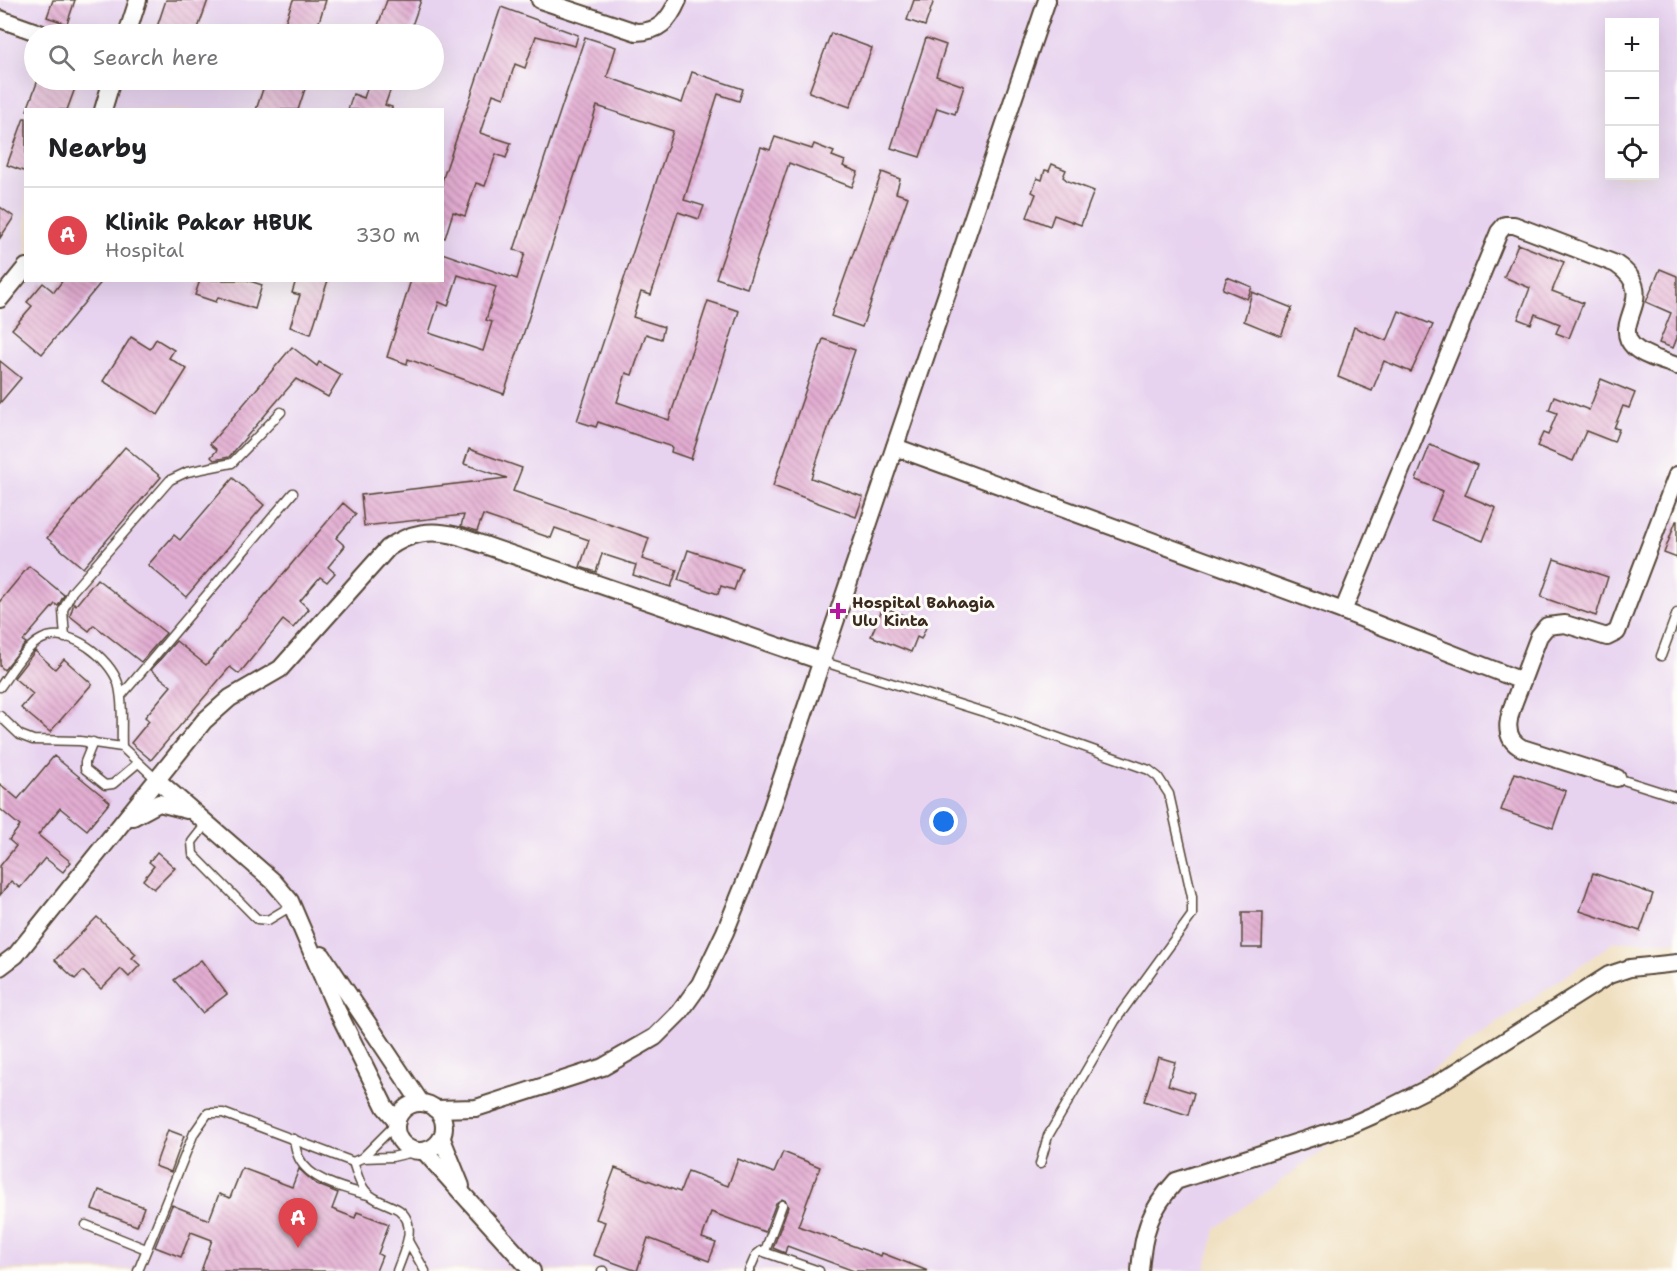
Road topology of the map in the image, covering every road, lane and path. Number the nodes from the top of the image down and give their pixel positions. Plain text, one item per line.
1 (138, 0) edge
2 (540, 0) edge
3 (678, 0) edge
4 (1047, 0) edge
5 (0, 19) edge
6 (130, 24) edge
7 (24, 28) edge
8 (109, 90) edge
9 (104, 108) edge
10 (24, 269) edge
11 (0, 299) edge
12 (1677, 366) edge
13 (280, 412) dead end
14 (895, 447) junction
15 (1677, 475) edge
16 (293, 494) dead end
17 (1343, 611) junction
18 (1677, 614) edge
19 (65, 638) junction
20 (1661, 656) dead end
21 (821, 661) junction
22 (1522, 681) junction
23 (0, 687) edge
24 (121, 696) junction
25 (0, 716) edge
26 (93, 742) junction
27 (122, 747) junction
28 (138, 763) junction
29 (1617, 778) joint
30 (157, 780) junction
31 (1677, 797) edge
32 (200, 818) junction
33 (123, 824) junction
34 (293, 905) junction
35 (304, 930) junction
36 (1677, 963) edge
37 (0, 967) edge
38 (428, 1106) junction
39 (476, 1108) junction
40 (397, 1123) junction
41 (443, 1135) junction
42 (294, 1139) junction
43 (421, 1151) junction
44 (357, 1160) junction
45 (1040, 1164) dead end
46 (463, 1193) junction
47 (368, 1195) junction
48 (782, 1205) dead end
49 (86, 1225) dead end
50 (408, 1241) junction
51 (146, 1249) junction
52 (765, 1251) junction
53 (138, 1271) edge
54 (397, 1271) edge
55 (425, 1271) edge
56 (532, 1271) edge
57 (749, 1271) edge
58 (819, 1271) edge
59 (1140, 1271) edge

1 - 6 street
2 - 3 street
4 - 14 street
5 - 7 street
8 - 9 street
10 - 11 street
12 - 17 street
13 - 19 lane
14 - 17 street
14 - 21 street
15 - 22 street
16 - 24 lane
17 - 22 street
18 - 20 lane
19 - 23 lane
19 - 24 lane
21 - 30 street
21 - 39 street
21 - 45 lane
22 - 29 street
24 - 27 lane
25 - 26 lane
26 - 27 lane
26 - 28 lane
27 - 28 lane
28 - 30 lane
29 - 31 lane
30 - 32 street
30 - 33 street
32 - 33 street
32 - 34 street
32 - 34 lane
33 - 37 street
34 - 35 street
35 - 38 street
35 - 40 street
36 - 59 street
38 - 39 street
38 - 40 street
38 - 41 street
39 - 41 street
40 - 43 street
40 - 44 lane
41 - 43 street
41 - 46 street
42 - 44 lane
42 - 47 lane
42 - 51 lane
43 - 44 lane
43 - 46 street
44 - 47 lane
46 - 56 street
47 - 50 lane
48 - 52 lane
49 - 51 lane
50 - 54 lane
50 - 55 lane
51 - 53 lane
52 - 57 lane
52 - 58 lane

